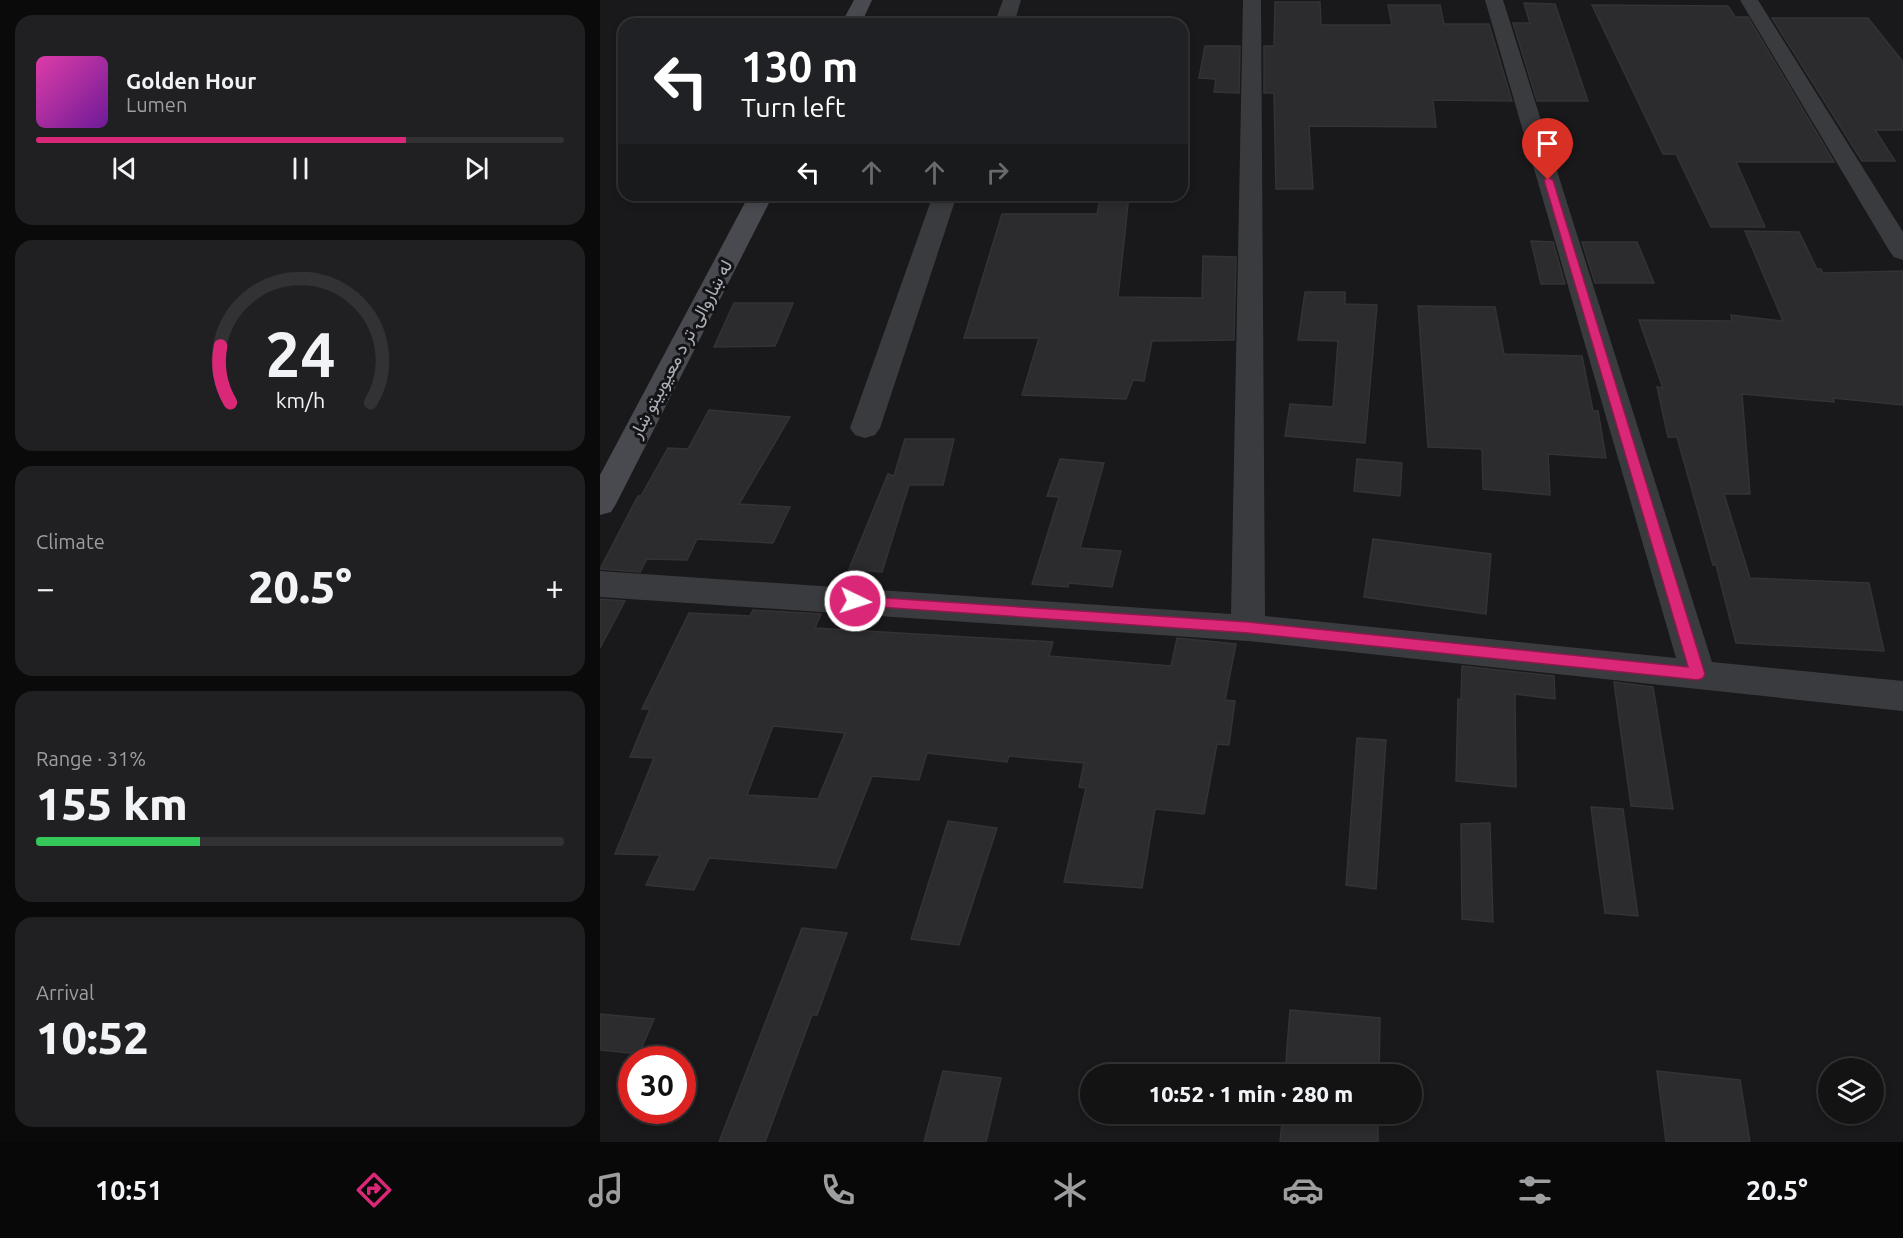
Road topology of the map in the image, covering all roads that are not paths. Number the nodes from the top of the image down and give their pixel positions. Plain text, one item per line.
1 (863, 0) edge
2 (1012, 0) edge
3 (1252, 0) edge
4 (1494, 0) edge
5 (1749, 0) edge
6 (854, 18) edge
7 (1006, 18) edge
8 (758, 201) edge
9 (943, 201) edge
10 (1903, 252) edge
11 (865, 428) dead end
12 (600, 504) edge
13 (600, 584) edge
14 (1248, 628) junction
15 (1698, 674) junction
16 (1903, 696) edge

1 - 6 street
2 - 7 street
3 - 14 street
4 - 15 street
5 - 10 street
8 - 12 street, له ښاروالۍ تر د معیوبیتو ښار
9 - 11 street
13 - 14 street
14 - 15 street
15 - 16 street

